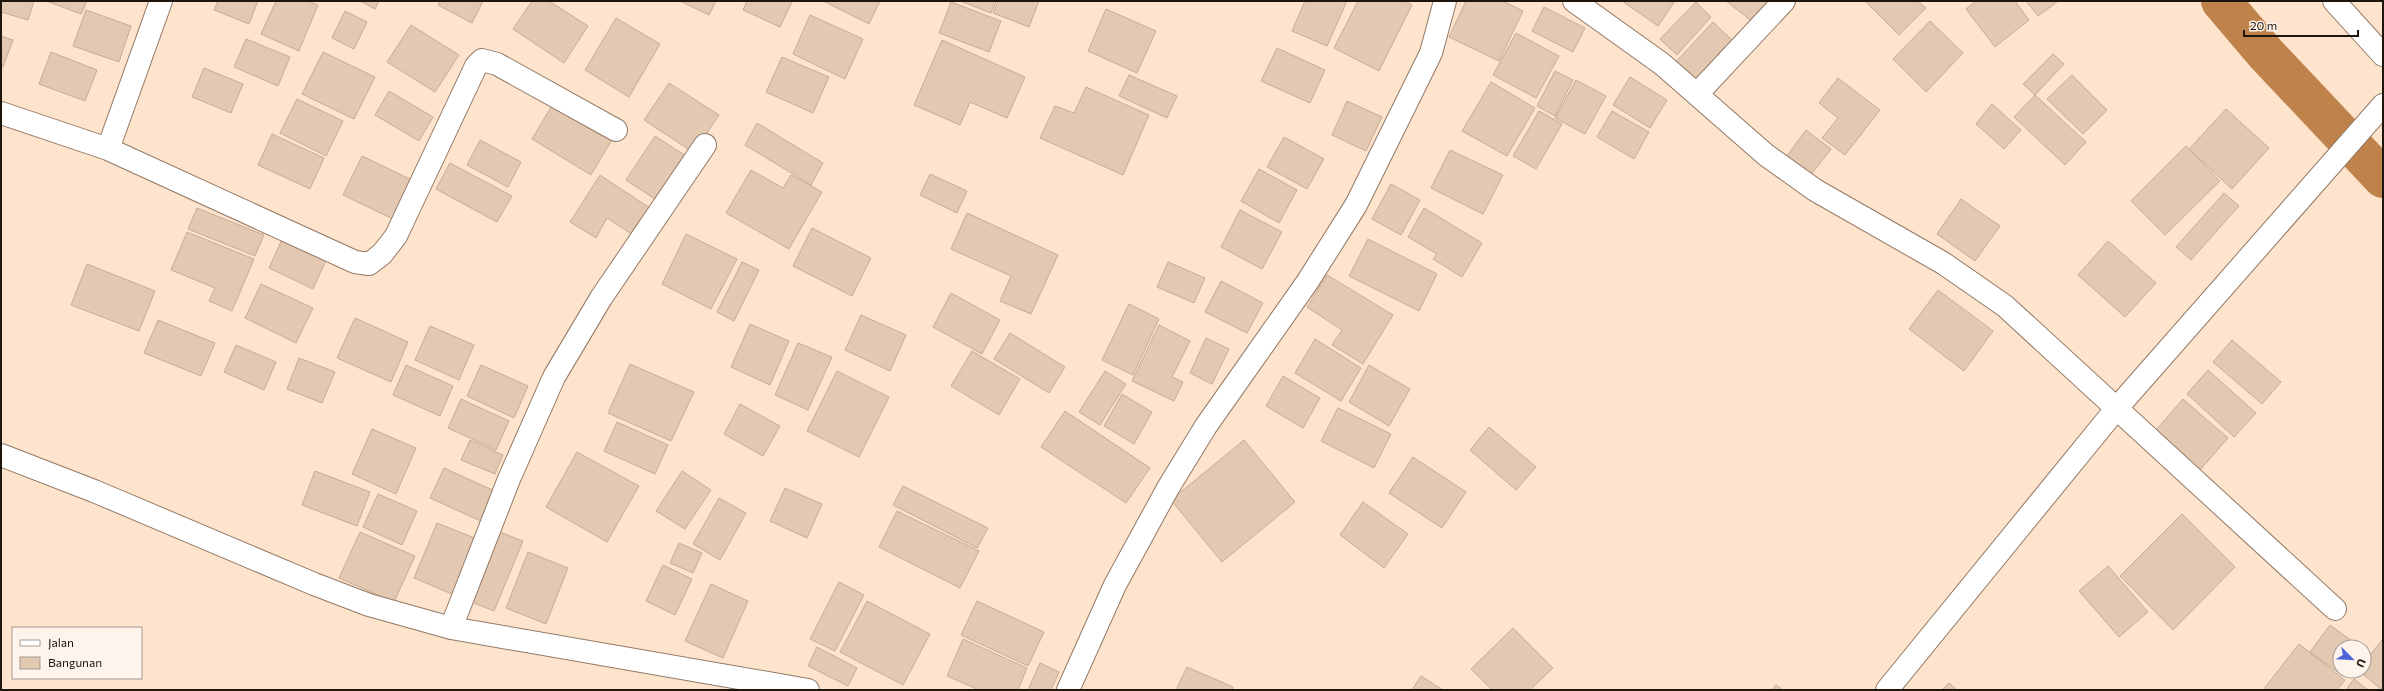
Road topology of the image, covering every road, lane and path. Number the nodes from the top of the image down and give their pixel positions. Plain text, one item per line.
1 (161, 1) edge
2 (1445, 1) edge
3 (1574, 1) edge
4 (1784, 1) edge
5 (2334, 1) edge
6 (2383, 55) edge
7 (1696, 94) junction
8 (2383, 105) edge
9 (1, 113) edge
10 (616, 130) dead end
11 (705, 145) dead end
12 (108, 149) junction
13 (2116, 409) junction
14 (1, 455) edge
15 (2335, 609) dead end
16 (451, 628) junction
17 (808, 690) edge
18 (1068, 690) edge
19 (1886, 690) edge

1 - 12 street
2 - 18 street
3 - 7 street
4 - 7 street
5 - 6 street
7 - 13 street
8 - 13 street
9 - 12 street
10 - 12 street
11 - 16 street
13 - 15 street
13 - 19 street
14 - 16 street
16 - 17 street

